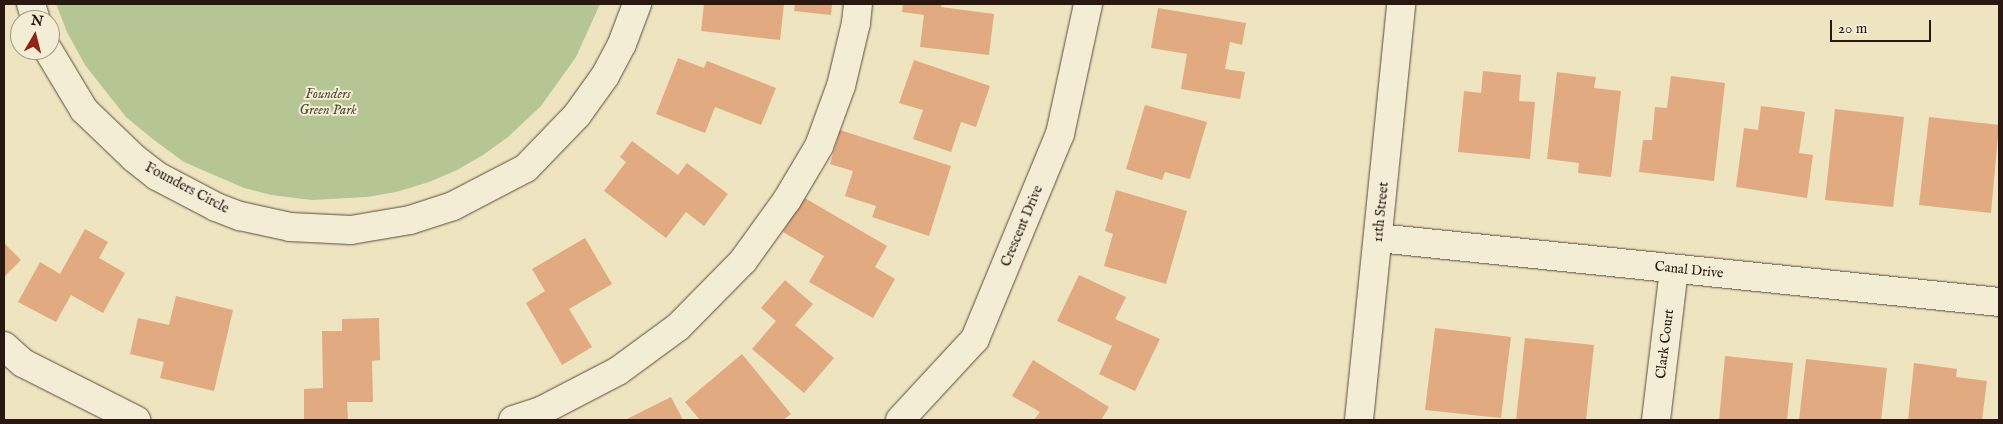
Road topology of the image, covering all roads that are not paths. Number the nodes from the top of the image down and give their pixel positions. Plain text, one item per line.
1 (637, 4) edge
2 (858, 4) edge
3 (1088, 4) edge
4 (1401, 4) edge
5 (54, 60) edge
6 (1378, 238) junction
7 (1674, 268) junction
8 (1999, 302) edge
9 (4, 346) edge
10 (136, 420) edge
11 (513, 420) edge
12 (900, 420) edge
13 (1359, 420) edge
14 (1656, 420) edge

1 - 5 street, Founders Circle
2 - 11 street
3 - 12 street, Crescent Drive
4 - 6 street, 11th Street
6 - 7 street, Canal Drive
6 - 13 street, 11th Street
7 - 8 street, Canal Drive
7 - 14 street, Clark Court
9 - 10 street

